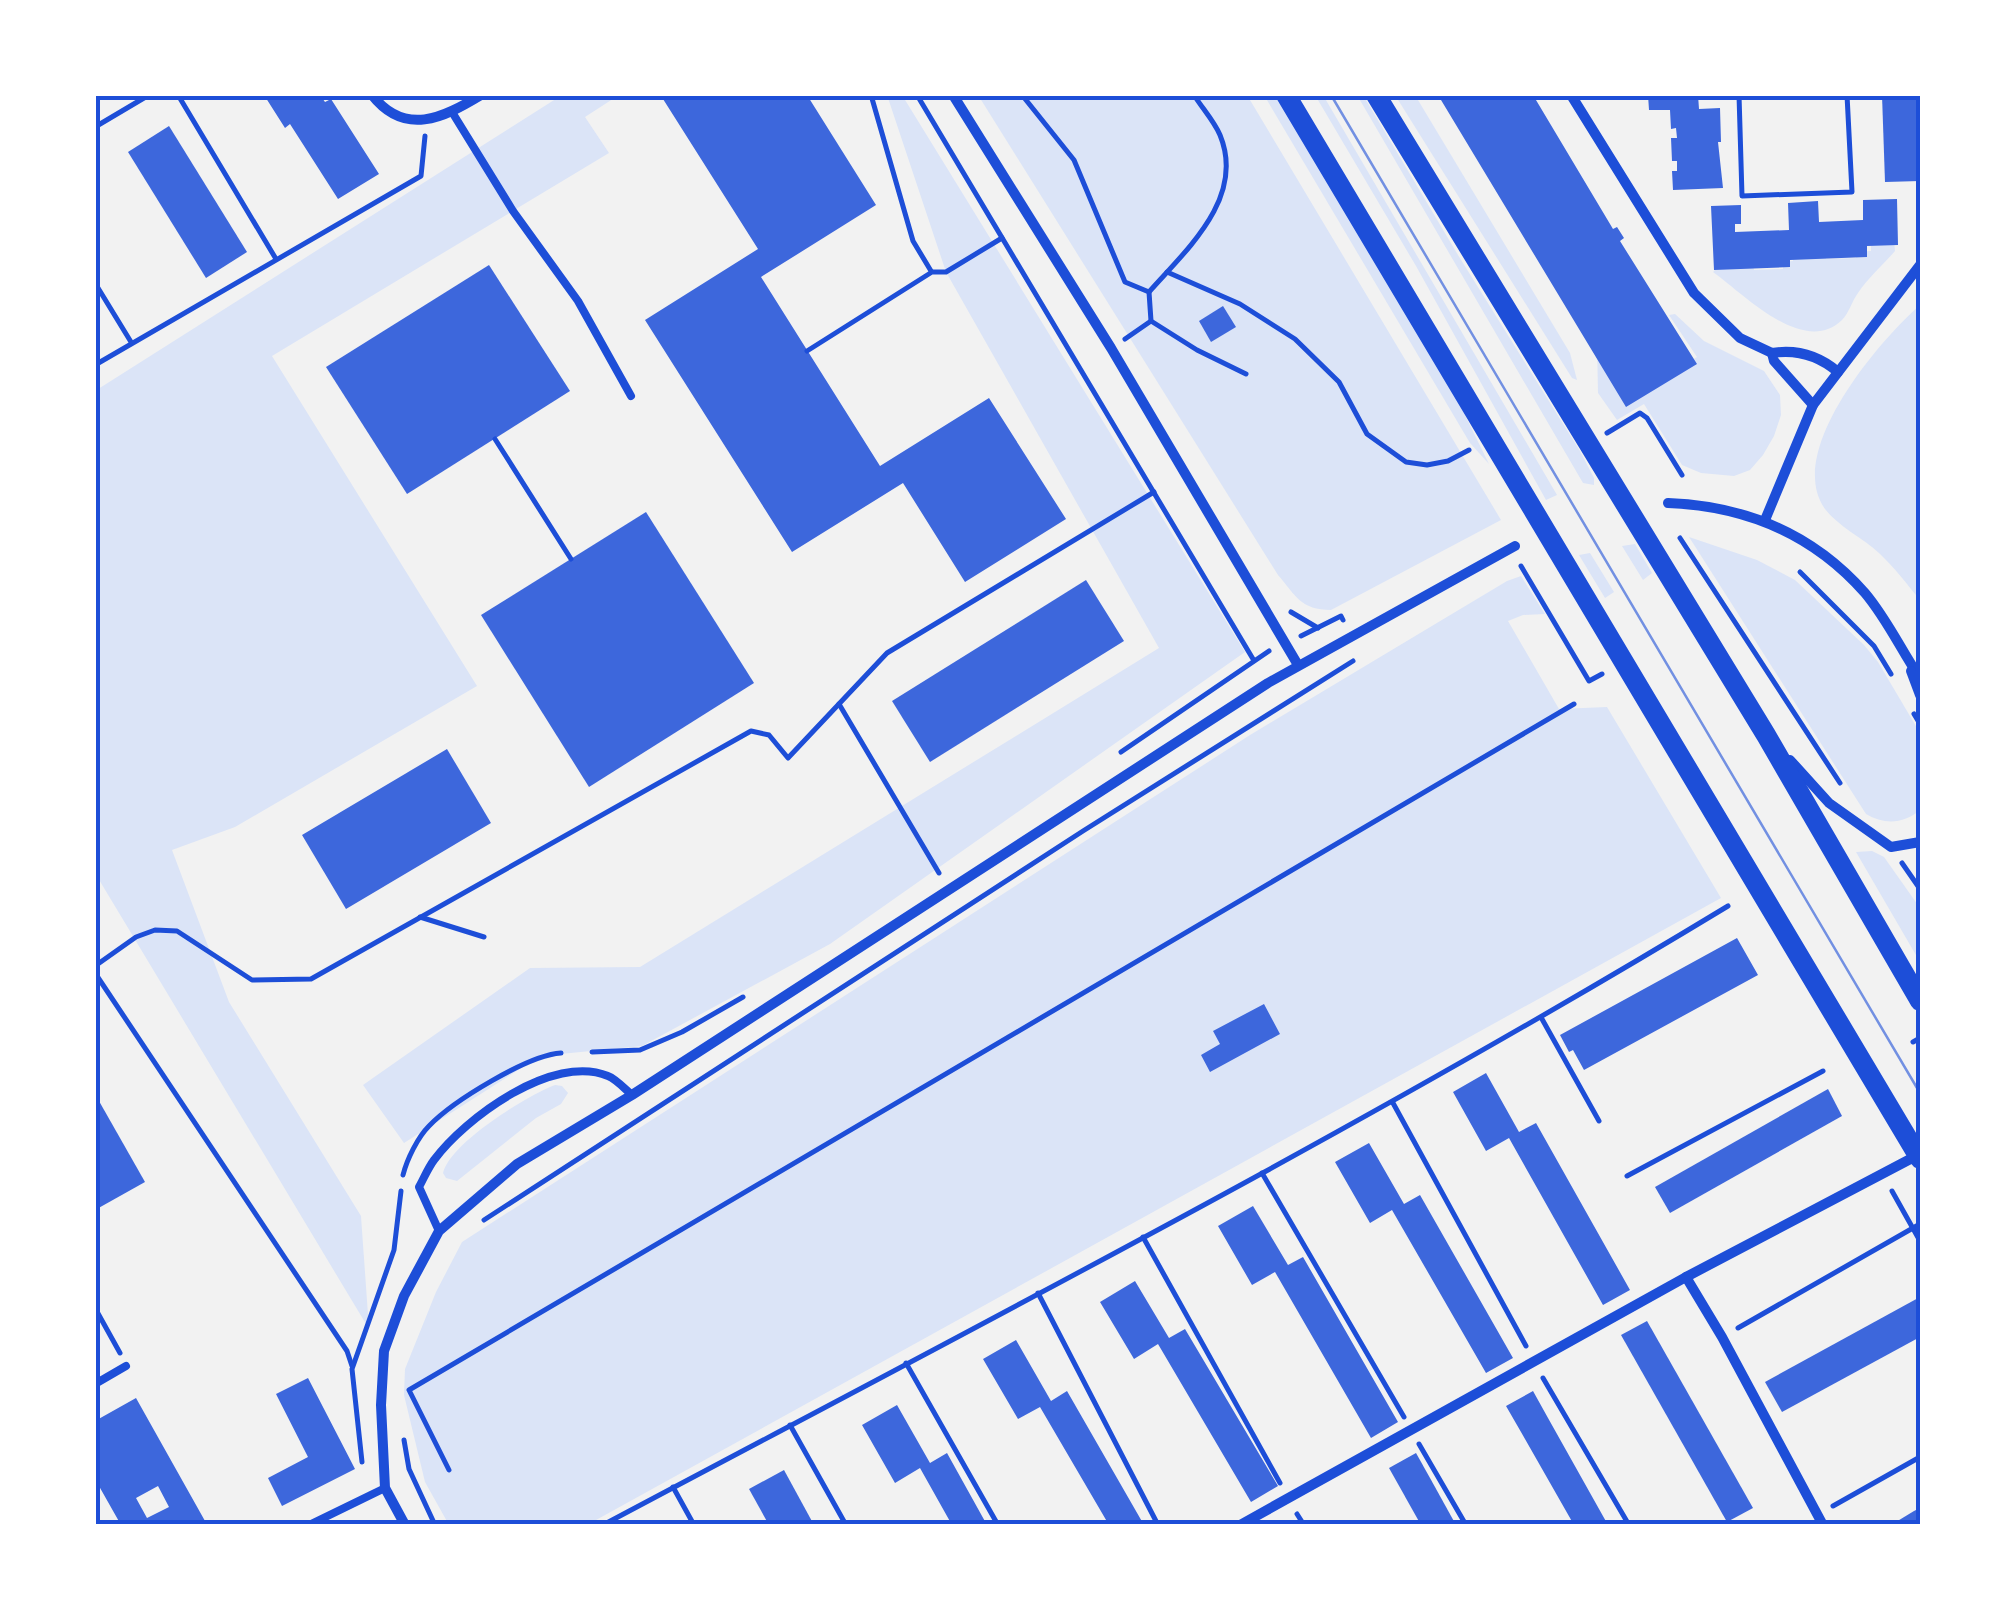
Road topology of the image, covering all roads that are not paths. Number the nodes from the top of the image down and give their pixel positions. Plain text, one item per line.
1 (372, 95) edge
2 (481, 95) edge
3 (954, 95) edge
4 (1286, 95) edge
5 (1376, 95) edge
6 (1570, 95) edge
7 (452, 112) junction
8 (1920, 265) edge
9 (1772, 353) junction
10 (1838, 372) junction
11 (630, 396) dead end
12 (1813, 405) junction
13 (1668, 503) dead end
14 (1765, 520) junction
15 (1515, 546) dead end
16 (1905, 656) junction
17 (1298, 664) junction
18 (1920, 678) edge
19 (1920, 695) edge
20 (1766, 735) junction
21 (1920, 842) edge
22 (1920, 1001) edge
23 (632, 1095) junction
24 (1919, 1157) edge
25 (439, 1230) junction
26 (1686, 1278) junction
27 (126, 1366) road end
28 (95, 1384) edge
29 (385, 1488) junction
30 (1820, 1520) edge
31 (309, 1525) edge
32 (405, 1525) edge
33 (1240, 1525) edge

1 - 7 street
2 - 7 street
3 - 17 street
4 - 24 main road
5 - 20 main road
6 - 9 street
7 - 11 lane
8 - 10 street
9 - 10 street
9 - 12 street
10 - 12 street
12 - 14 street
13 - 14 street
14 - 16 street
15 - 17 street
16 - 18 street
16 - 19 street
17 - 23 street
20 - 21 street
20 - 22 main road
23 - 25 street
23 - 25 lane
24 - 26 street
25 - 29 street
26 - 30 street
26 - 33 street
27 - 28 lane
29 - 31 lane
29 - 32 street

